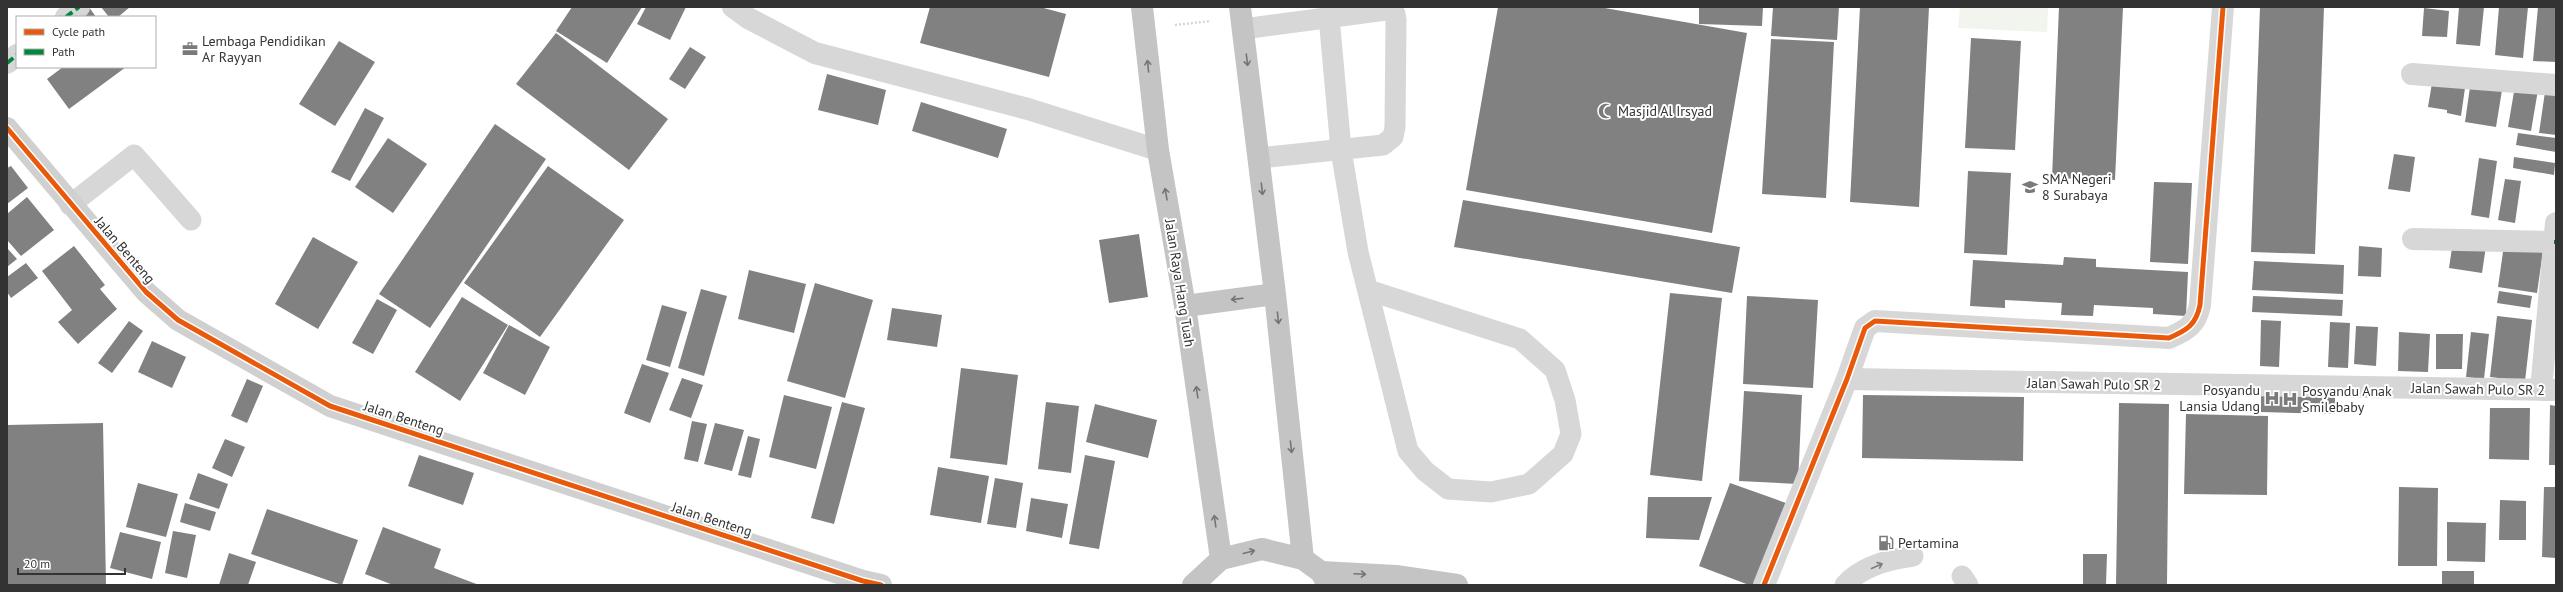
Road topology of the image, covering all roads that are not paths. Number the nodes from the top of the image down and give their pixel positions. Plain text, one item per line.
1 (79, 7) edge
2 (732, 7) edge
3 (1142, 7) edge
4 (2223, 7) edge
5 (1360, 10) edge
6 (67, 16) edge
7 (1329, 17) junction
8 (1242, 18) edge
9 (16, 56) edge
10 (7, 63) edge
11 (2412, 74) dead end
12 (2556, 85) edge
13 (7, 128) edge
14 (1158, 150) junction
15 (1341, 150) junction
16 (1259, 158) junction
17 (70, 205) junction
18 (191, 220) dead end
19 (2555, 235) edge
20 (2413, 239) dead end
21 (1368, 290) junction
22 (1275, 294) junction
23 (1185, 306) junction
24 (1848, 379) junction
25 (2549, 390) edge
26 (1913, 556) dead end
27 (1221, 559) junction
28 (1303, 559) junction
29 (1325, 579) edge
30 (868, 584) edge
31 (1193, 585) edge
32 (1457, 585) edge
33 (1764, 585) edge
34 (1845, 585) edge

1 - 6 street
2 - 14 street
14 -> 3 highway, Jalan Raya Hang Tuah
4 - 24 street
5 - 7 lane
5 - 15 lane
7 - 8 lane
7 - 15 lane
8 -> 16 highway
9 - 10 street
11 - 12 street
13 - 17 street, Jalan Benteng
23 -> 14 highway, Jalan Raya Hang Tuah
15 - 16 lane
15 - 21 lane
16 -> 22 highway
17 - 18 lane
17 - 30 street, Jalan Benteng
19 - 20 street
19 - 25 street
21 - 21 lane
22 -> 23 highway
22 -> 28 highway
27 -> 23 highway, Jalan Raya Hang Tuah
24 - 25 street, Jalan Sawah Pulo SR 2
24 - 33 street
34 -> 26 lane
27 -> 28 highway
27 - 31 highway
28 - 29 highway
29 -> 32 highway

